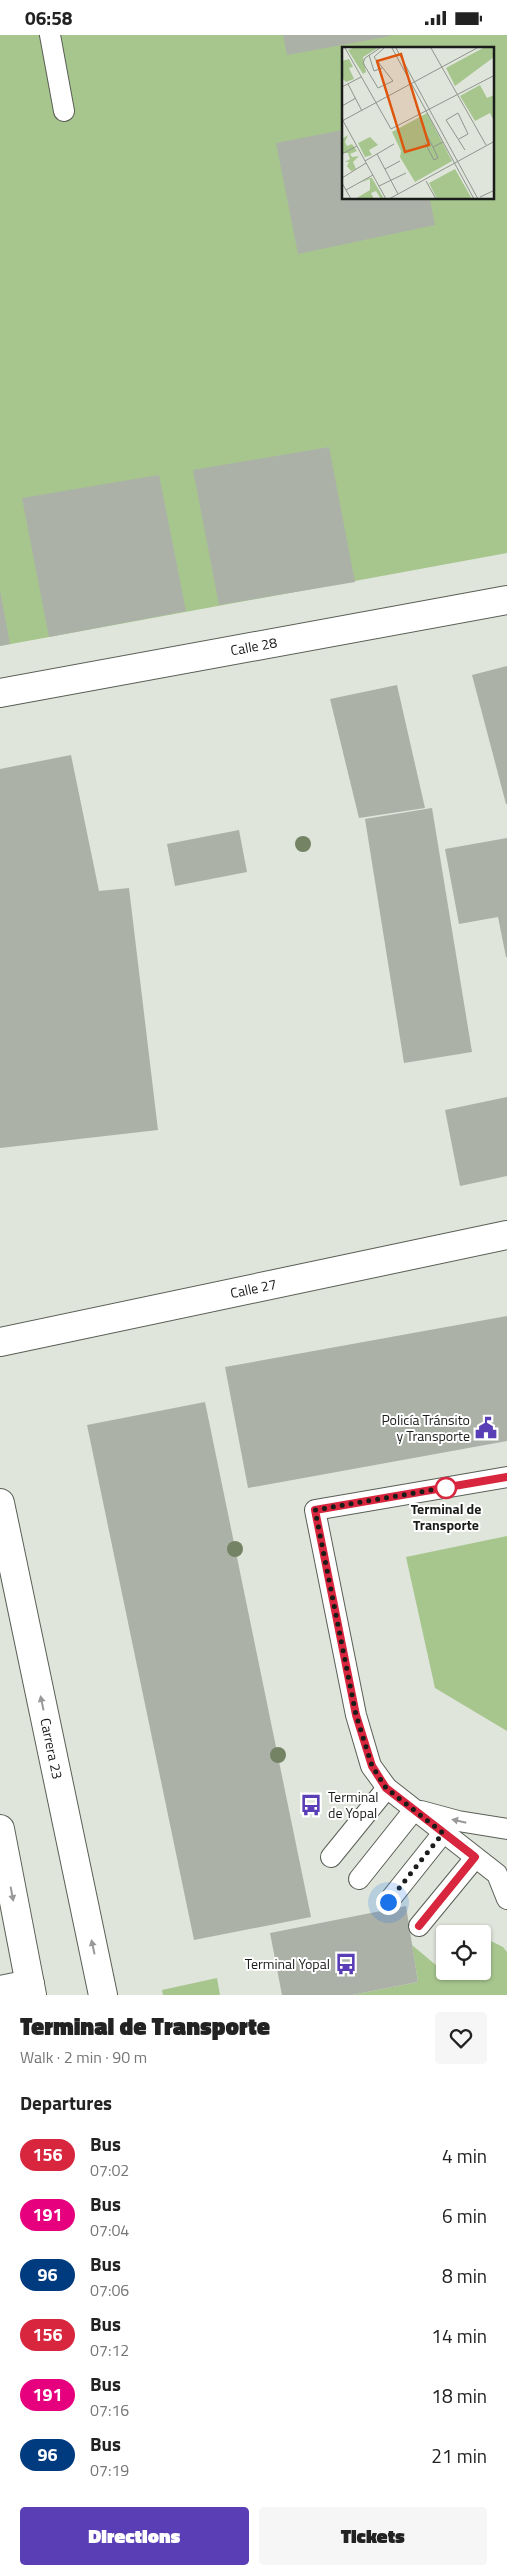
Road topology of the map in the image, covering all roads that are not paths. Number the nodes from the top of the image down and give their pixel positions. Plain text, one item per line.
1 (50, 35) edge
2 (64, 111) dead end
3 (507, 600) edge
4 (0, 693) edge
5 (507, 1235) edge
6 (0, 1342) edge
7 (507, 1477) edge
8 (0, 1503) edge
9 (386, 1788) junction
10 (413, 1809) junction
11 (0, 1829) edge
12 (507, 1829) edge
13 (443, 1833) junction
14 (331, 1857) dead end
15 (475, 1857) junction
16 (359, 1879) dead end
17 (507, 1899) edge
18 (388, 1902) dead end
19 (419, 1926) dead end
20 (31, 1989) edge
21 (0, 1990) edge
22 (103, 1995) edge

1 - 2 lane
3 - 4 street, Calle 28
5 - 6 street, Calle 27
7 - 9 lane
22 -> 8 street, Carrera 23
9 - 10 lane
9 - 14 lane
12 -> 10 lane
10 - 13 lane
10 - 16 lane
11 -> 20 street
13 - 15 lane
13 - 18 lane
15 - 17 lane
15 - 19 lane
20 - 21 street

